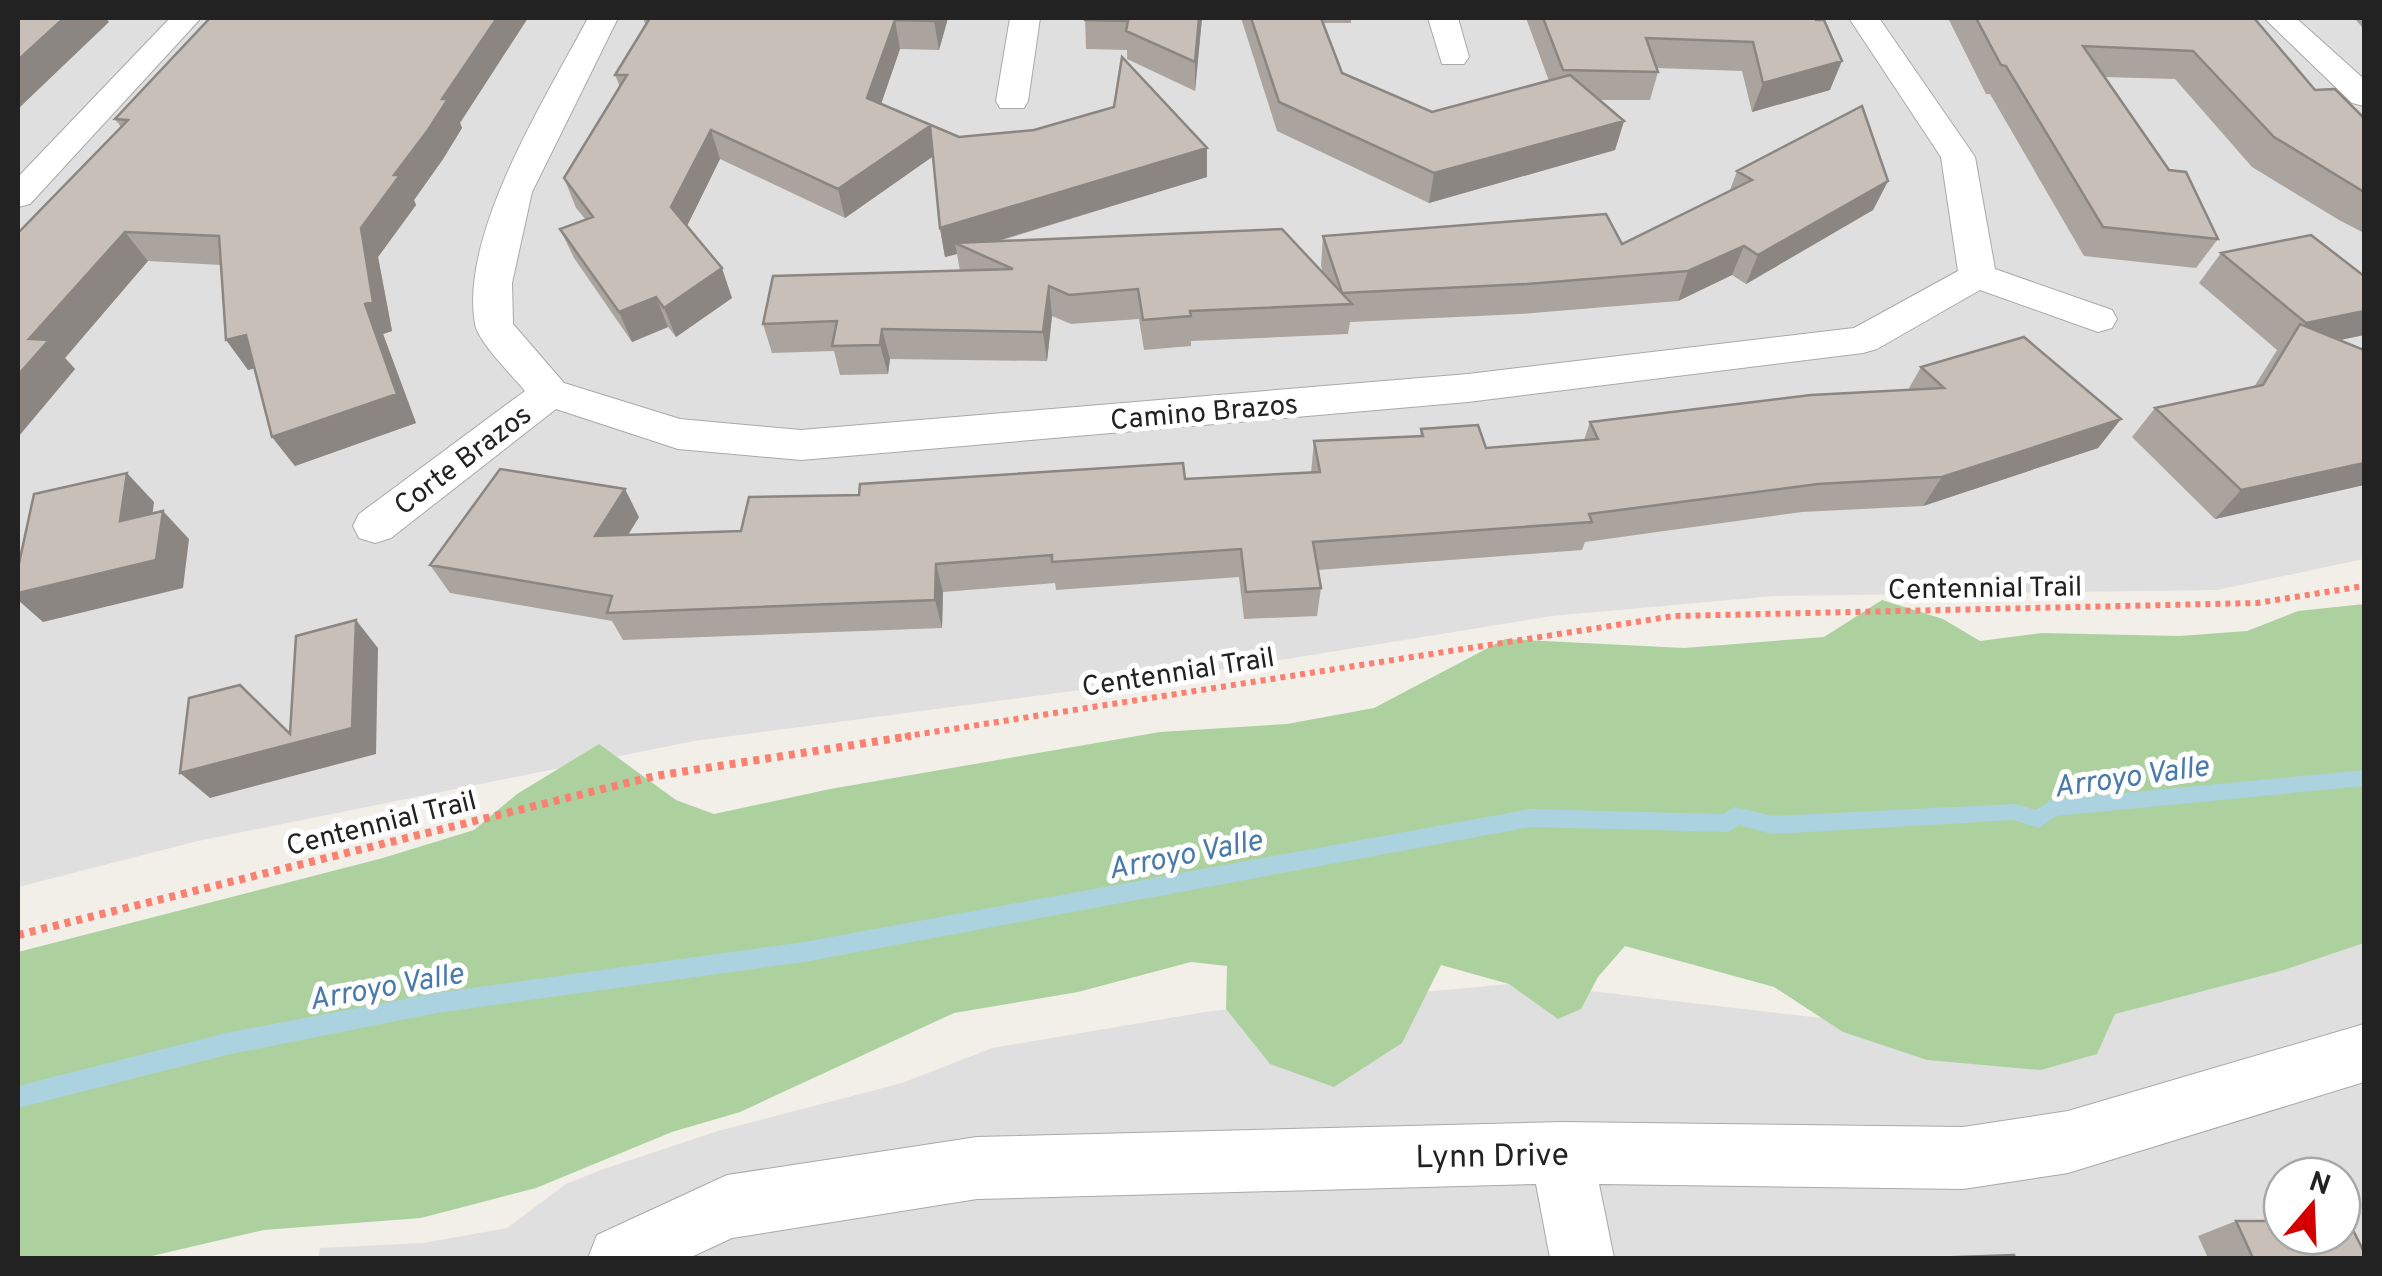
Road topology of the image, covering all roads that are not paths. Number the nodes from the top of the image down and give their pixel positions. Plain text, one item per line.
1 (186, 18) edge
2 (603, 18) edge
3 (1025, 18) edge
4 (1444, 18) edge
5 (1864, 18) edge
6 (2279, 18) edge
7 (1453, 57) dead end
8 (2364, 96) edge
9 (1012, 101) dead end
10 (18, 198) edge
11 (1976, 276) junction
12 (2098, 319) dead end
13 (550, 393) junction
14 (375, 526) dead end
15 (2364, 1054) edge
16 (1560, 1153) junction
17 (620, 1258) edge
18 (1582, 1258) edge

1 - 10 street
2 - 13 street
3 - 9 street
4 - 7 street
5 - 11 street
6 - 8 street
11 - 12 street
11 - 13 street, Camino Brazos
13 - 14 street, Corte Brazos
15 - 16 street, Lynn Drive
16 - 17 street, Lynn Drive
16 - 18 street

